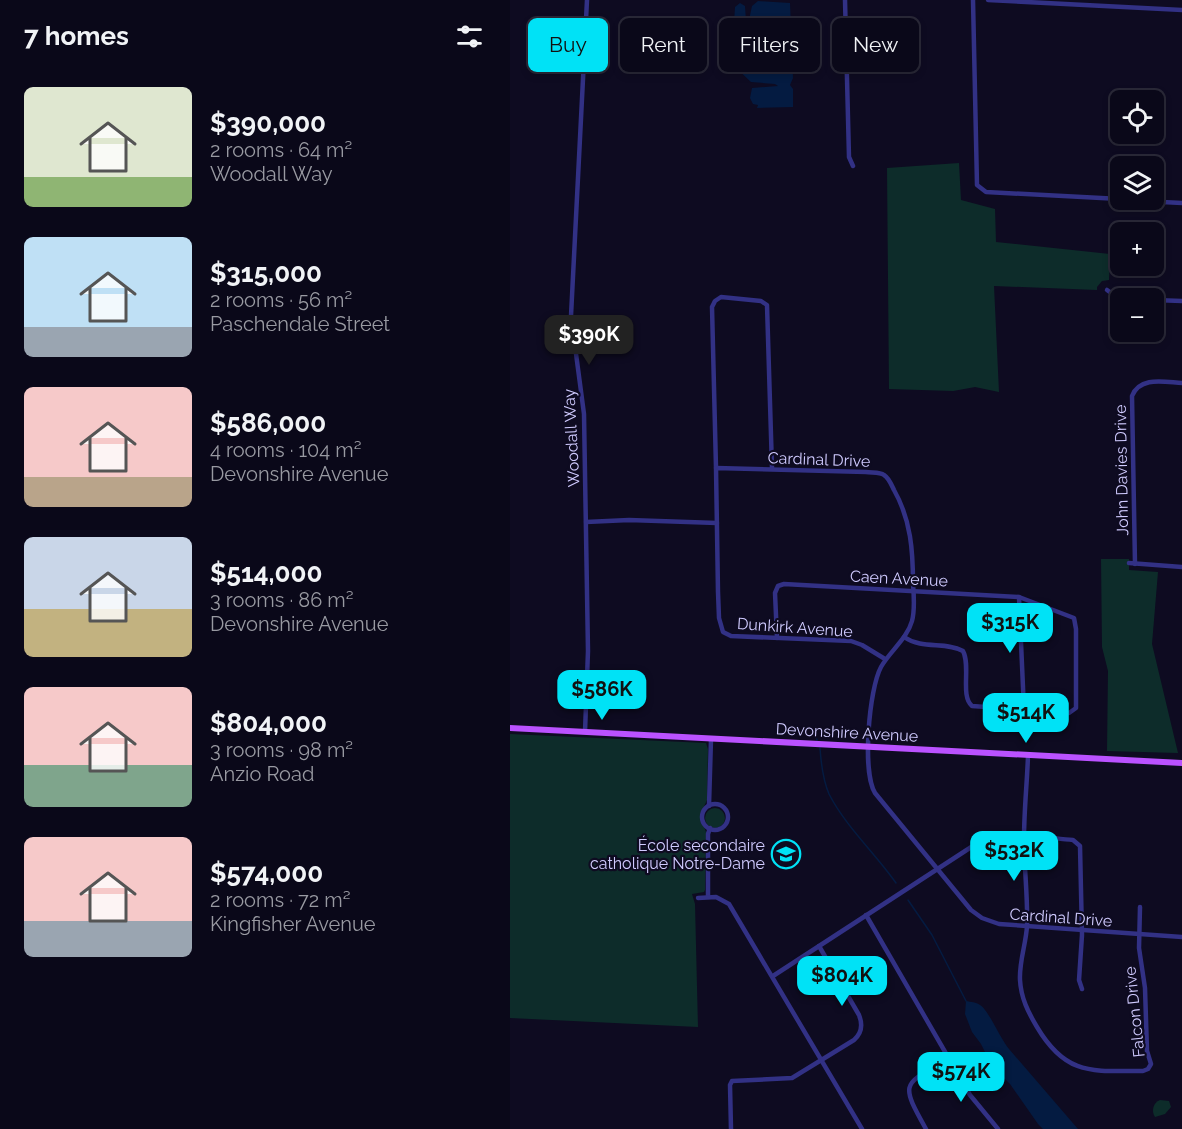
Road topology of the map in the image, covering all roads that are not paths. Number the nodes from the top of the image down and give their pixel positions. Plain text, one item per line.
1 (587, 0) edge
2 (845, 0) edge
3 (973, 0) edge
4 (988, 0) edge
5 (1182, 10) edge
6 (853, 166) dead end
7 (1110, 198) edge
8 (1164, 202) edge
9 (1182, 203) edge
10 (1107, 290) dead end
11 (1110, 292) edge
12 (1164, 300) edge
13 (1182, 301) edge
14 (1182, 383) edge
15 (716, 468) junction
16 (772, 468) junction
17 (586, 522) junction
18 (717, 523) junction
19 (1182, 567) edge
20 (914, 590) junction
21 (1018, 597) junction
22 (904, 637) junction
23 (777, 638) junction
24 (885, 659) junction
25 (1024, 710) junction
26 (510, 728) edge
27 (585, 732) junction
28 (711, 739) junction
29 (869, 747) junction
30 (1029, 756) junction
31 (1182, 763) edge
32 (709, 806) junction
33 (710, 828) junction
34 (1024, 837) junction
35 (937, 869) junction
36 (708, 897) junction
37 (698, 898) dead end
38 (1140, 907) dead end
39 (866, 915) junction
40 (1027, 926) junction
41 (1082, 931) junction
42 (1138, 934) junction
43 (1182, 937) edge
44 (819, 946) junction
45 (773, 976) junction
46 (1082, 989) dead end
47 (949, 1059) junction
48 (822, 1060) junction
49 (731, 1129) edge
50 (862, 1129) edge
51 (927, 1129) edge
52 (998, 1129) edge

1 - 17 street, Woodall Way
2 - 6 street
3 - 7 street
4 - 5 street
8 - 9 street
10 - 11 street
12 - 13 street
14 - 19 street, John Davies Drive
15 - 16 street, Cardinal Drive
15 - 16 street
15 - 18 street
16 - 20 street, Cardinal Drive
17 - 18 street
17 - 27 street, Woodall Way
18 - 23 street, Dunkirk Avenue
20 - 21 street, Caen Avenue
20 - 22 street, Cardinal Drive
20 - 23 street, Caen Avenue
21 - 25 street
21 - 25 street, Caen Avenue
22 - 24 street, Cardinal Drive
22 - 25 street, Caen Avenue
23 - 24 street, Dunkirk Avenue
24 - 29 street, Cardinal Drive
26 - 27 main road, Devonshire Avenue
27 - 28 main road, Devonshire Avenue
28 - 29 main road, Devonshire Avenue
28 - 32 street
29 - 30 main road, Devonshire Avenue
29 - 35 street, Cardinal Drive
30 - 31 main road, Devonshire Avenue
30 - 34 street, Falcon Drive
32 - 33 street
32 - 33 street
33 - 36 street
34 - 35 street
34 - 40 street, Falcon Drive
34 - 41 street
35 - 39 street
35 - 40 street, Cardinal Drive
36 - 37 street
36 - 45 street
38 - 42 street, Falcon Drive
39 - 44 street
39 - 47 street
40 - 41 street, Cardinal Drive
40 - 42 street, Falcon Drive
41 - 42 street, Cardinal Drive
41 - 46 street
42 - 43 street, Cardinal Drive
44 - 45 street
44 - 48 street
45 - 48 street
47 - 51 street
47 - 52 street
48 - 49 street
48 - 50 street

